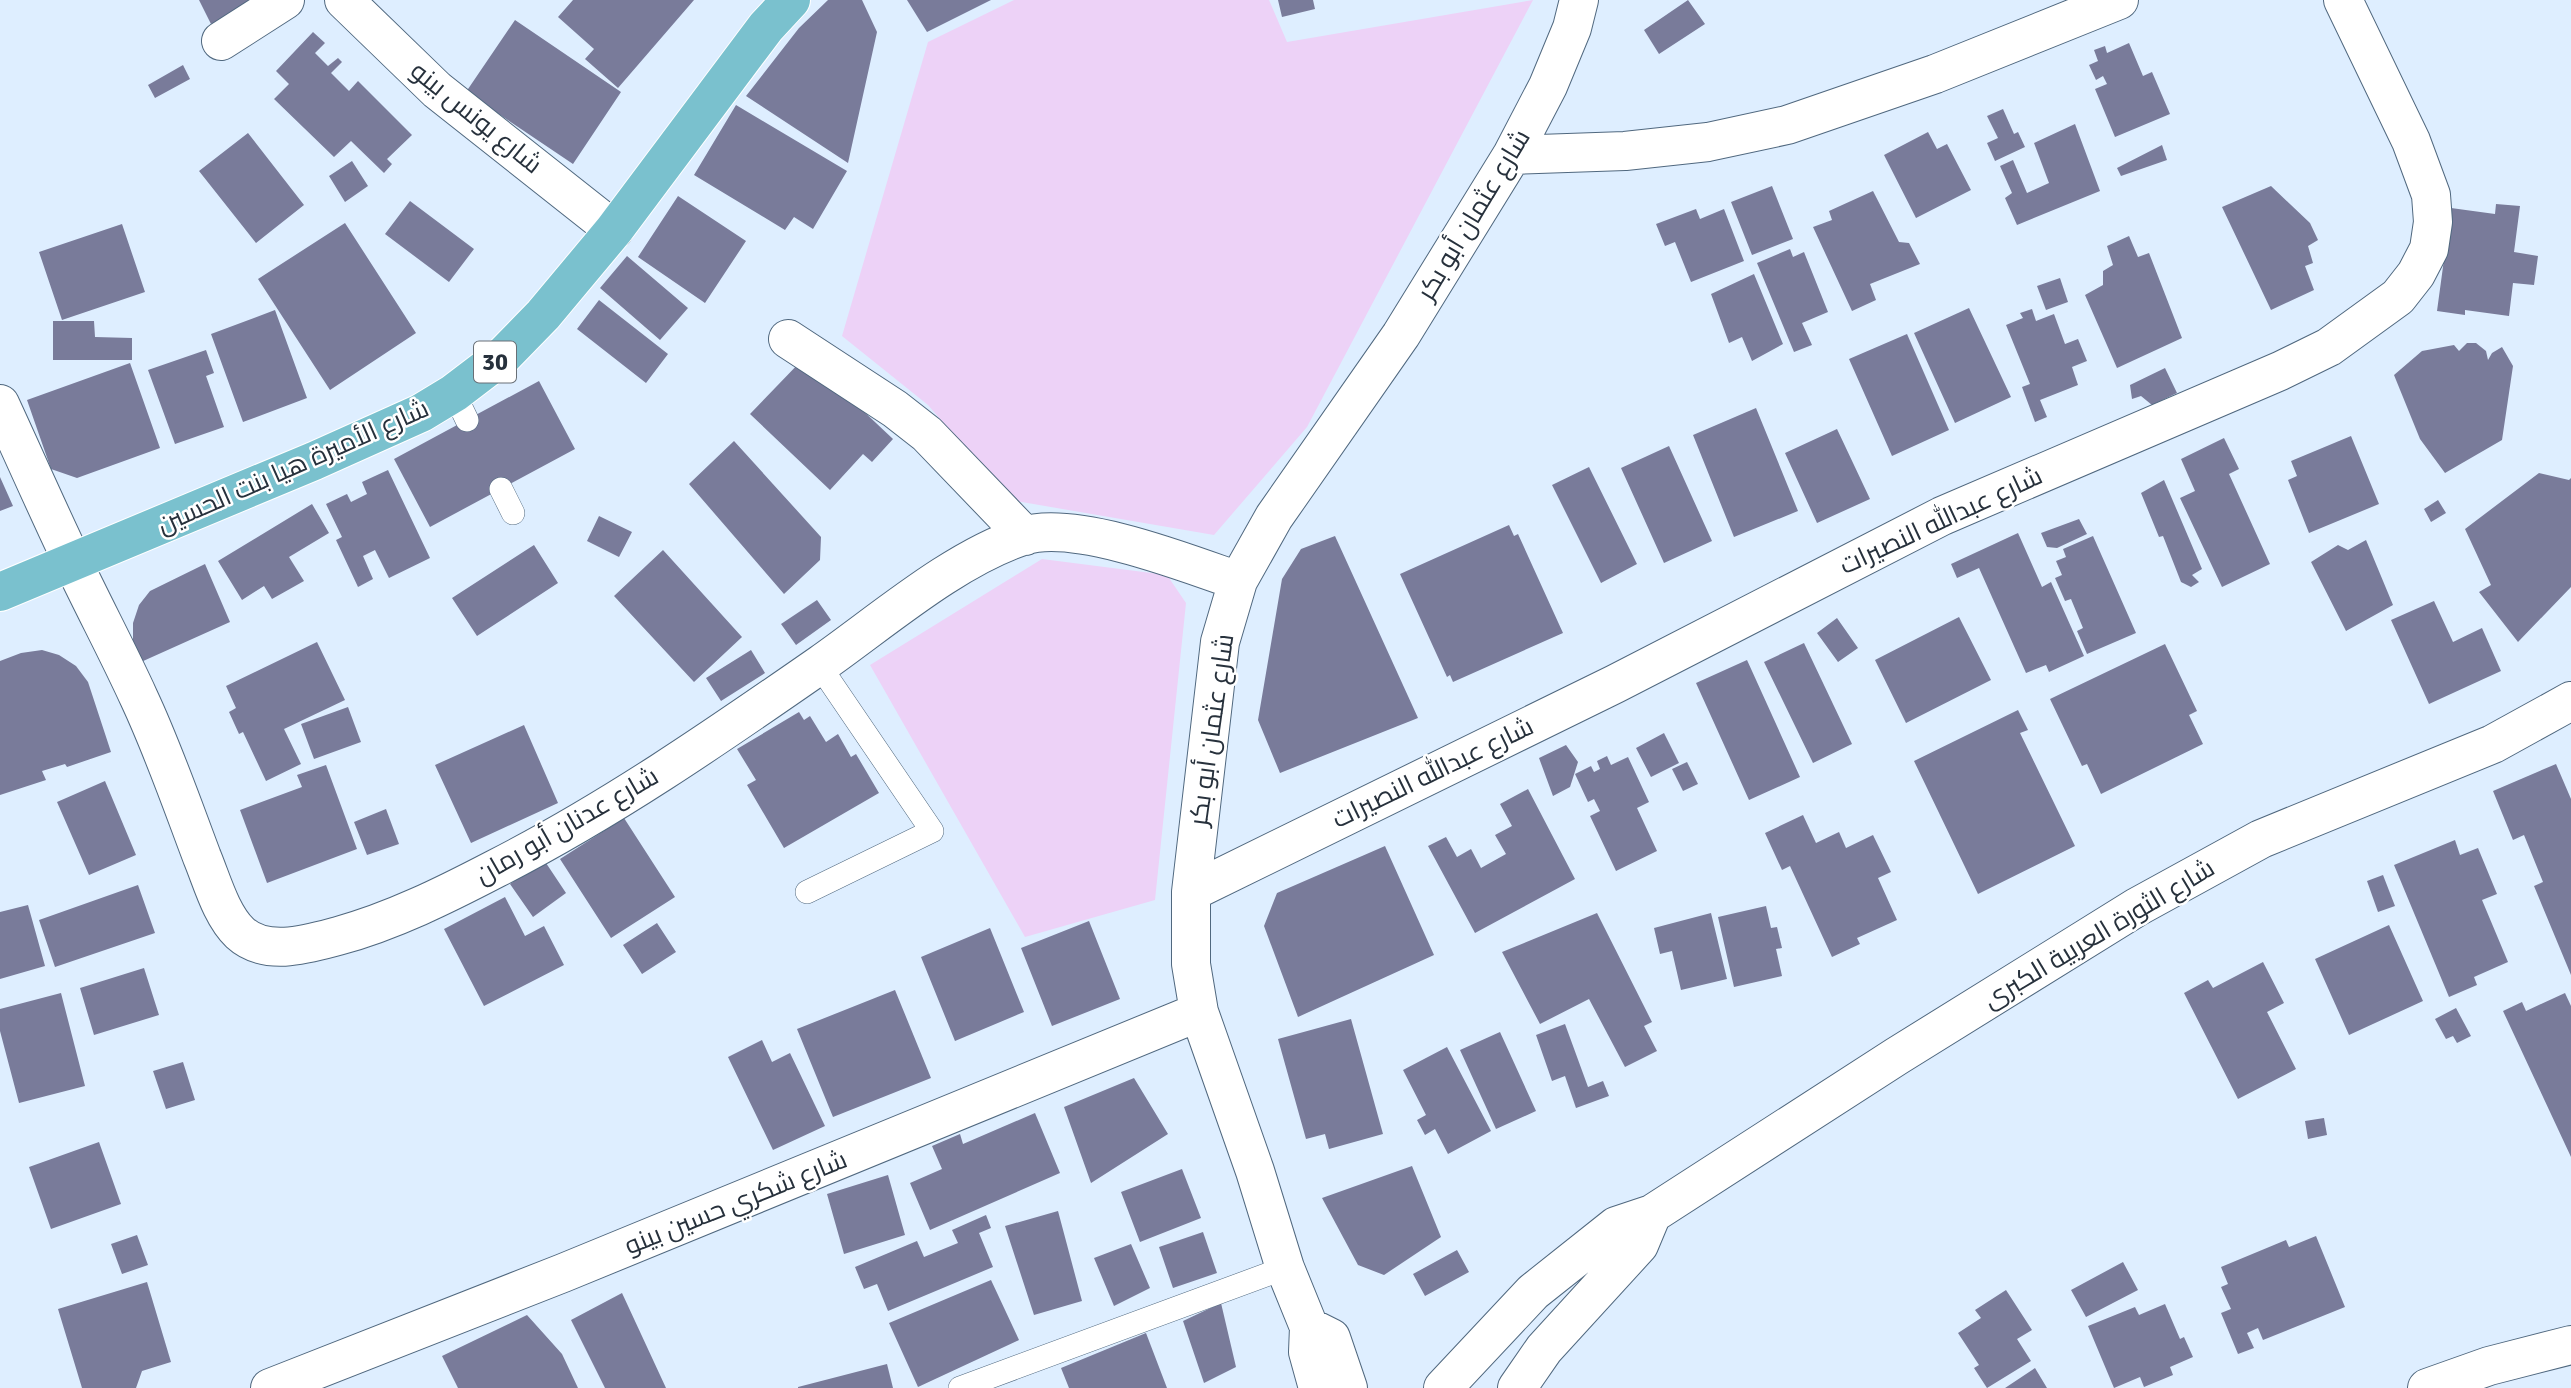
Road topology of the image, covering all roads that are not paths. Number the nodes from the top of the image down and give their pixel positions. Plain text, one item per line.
1 (285, 0) edge
2 (344, 0) edge
3 (791, 0) edge
4 (1579, 0) edge
5 (2119, 0) edge
6 (2343, 0) edge
7 (221, 41) dead end
8 (1513, 155) junction
9 (614, 230) junction
10 (788, 340) dead end
11 (0, 404) edge
12 (501, 489) dead end
13 (513, 513) dead end
14 (1025, 536) junction
15 (74, 563) junction
16 (1238, 581) junction
17 (0, 592) edge
18 (819, 665) junction
19 (2571, 701) edge
20 (807, 892) dead end
21 (1191, 892) junction
22 (1199, 1012) junction
23 (1652, 1214) junction
24 (1285, 1268) junction
25 (1309, 1327) junction
26 (2571, 1345) edge
27 (271, 1388) edge
28 (960, 1388) edge
29 (1318, 1388) edge
30 (1348, 1388) edge
31 (1443, 1388) edge
32 (1517, 1388) edge
33 (2427, 1388) edge

1 - 7 street
2 - 9 street, شارع يونس بينو
3 - 9 main road, شارع الأميرة هيا بنت الحسين / 30
4 - 8 street, شارع عثمان أبو بكر
5 - 8 street
6 - 21 street, شارع عبدالله النصيرات
8 - 16 street, شارع عثمان أبو بكر
9 - 15 main road, شارع الأميرة هيا بنت الحسين / 30
10 - 14 street
11 - 15 street, شارع عدنان أبو رمان
12 - 13 lane
14 - 16 street, شارع عدنان أبو رمان
14 - 18 street, شارع عدنان أبو رمان
15 - 17 main road, شارع الأميرة هيا بنت الحسين / 30
15 - 18 street, شارع عدنان أبو رمان
16 - 21 street, شارع عثمان أبو بكر
18 - 20 lane
19 - 23 street, شارع الثورة العربية الكبرى
21 - 22 street, شارع عثمان أبو بكر
22 - 24 street, شارع عثمان أبو بكر
22 - 27 street, شارع شكري حسين بينو
23 - 31 street, شارع الثورة العربية الكبرى
23 - 32 street
24 - 25 street, شارع عثمان أبو بكر
24 - 28 lane
25 - 29 street, شارع عثمان أبو بكر
25 - 30 street, شارع عثمان أبو بكر
26 - 33 street

